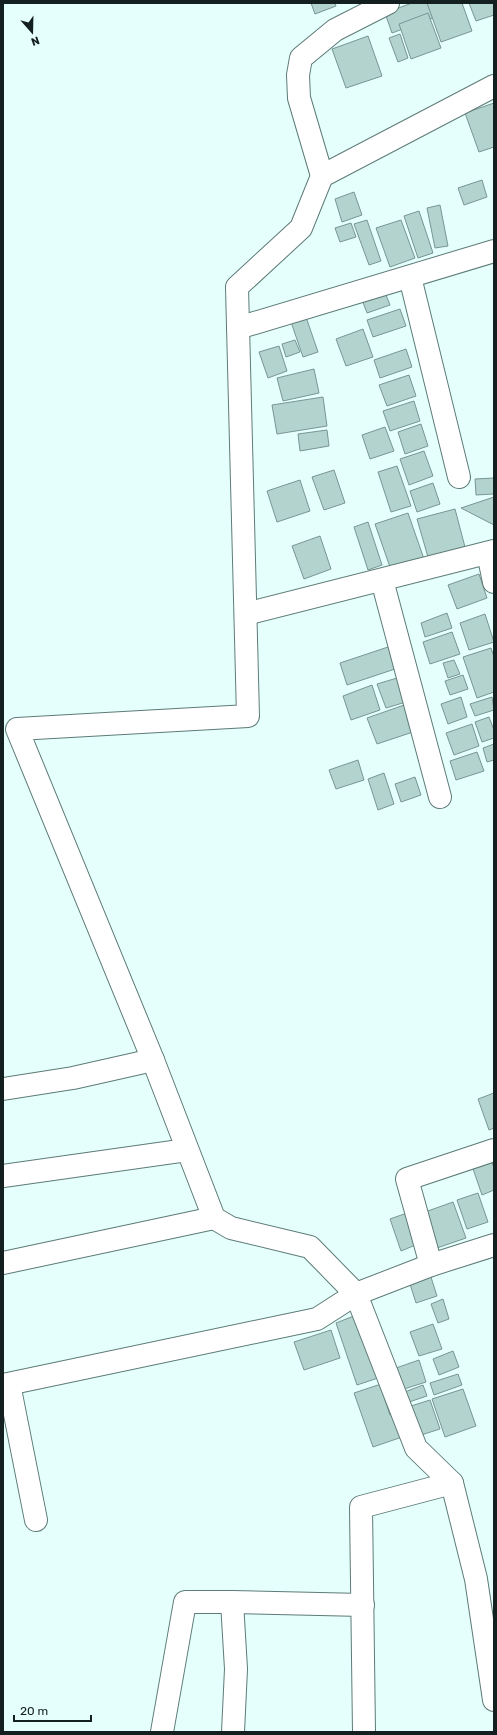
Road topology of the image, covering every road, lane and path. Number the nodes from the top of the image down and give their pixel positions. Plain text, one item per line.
1 (388, 3) edge
2 (494, 86) edge
3 (322, 176) junction
4 (494, 251) edge
5 (410, 277) junction
6 (238, 328) junction
7 (459, 477) dead end
8 (491, 552) edge
9 (382, 580) junction
10 (494, 582) edge
11 (246, 614) junction
12 (10, 730) edge
13 (440, 797) dead end
14 (153, 1060) junction
15 (3, 1089) edge
16 (187, 1150) junction
17 (494, 1150) edge
18 (3, 1176) edge
19 (214, 1218) junction
20 (494, 1245) edge
21 (3, 1264) edge
22 (431, 1265) junction
23 (356, 1294) junction
24 (6, 1385) edge
25 (452, 1483) junction
26 (36, 1520) dead end
27 (232, 1602) junction
28 (363, 1605) junction
29 (494, 1700) edge
30 (162, 1732) edge
31 (233, 1732) edge
32 (364, 1732) edge

1 - 3 street
2 - 3 street
3 - 6 street
4 - 5 street
5 - 6 street
5 - 7 street
6 - 11 street
8 - 9 street
8 - 10 street
9 - 11 street
9 - 13 street
11 - 12 street
12 - 14 street
14 - 15 street
14 - 16 street
16 - 18 street
16 - 19 street
17 - 22 street
19 - 21 street
19 - 23 street
20 - 22 street
22 - 23 street
23 - 24 street
23 - 25 street
24 - 26 street
25 - 28 street
25 - 29 street
27 - 28 street
27 - 30 street
27 - 31 street
28 - 32 street

